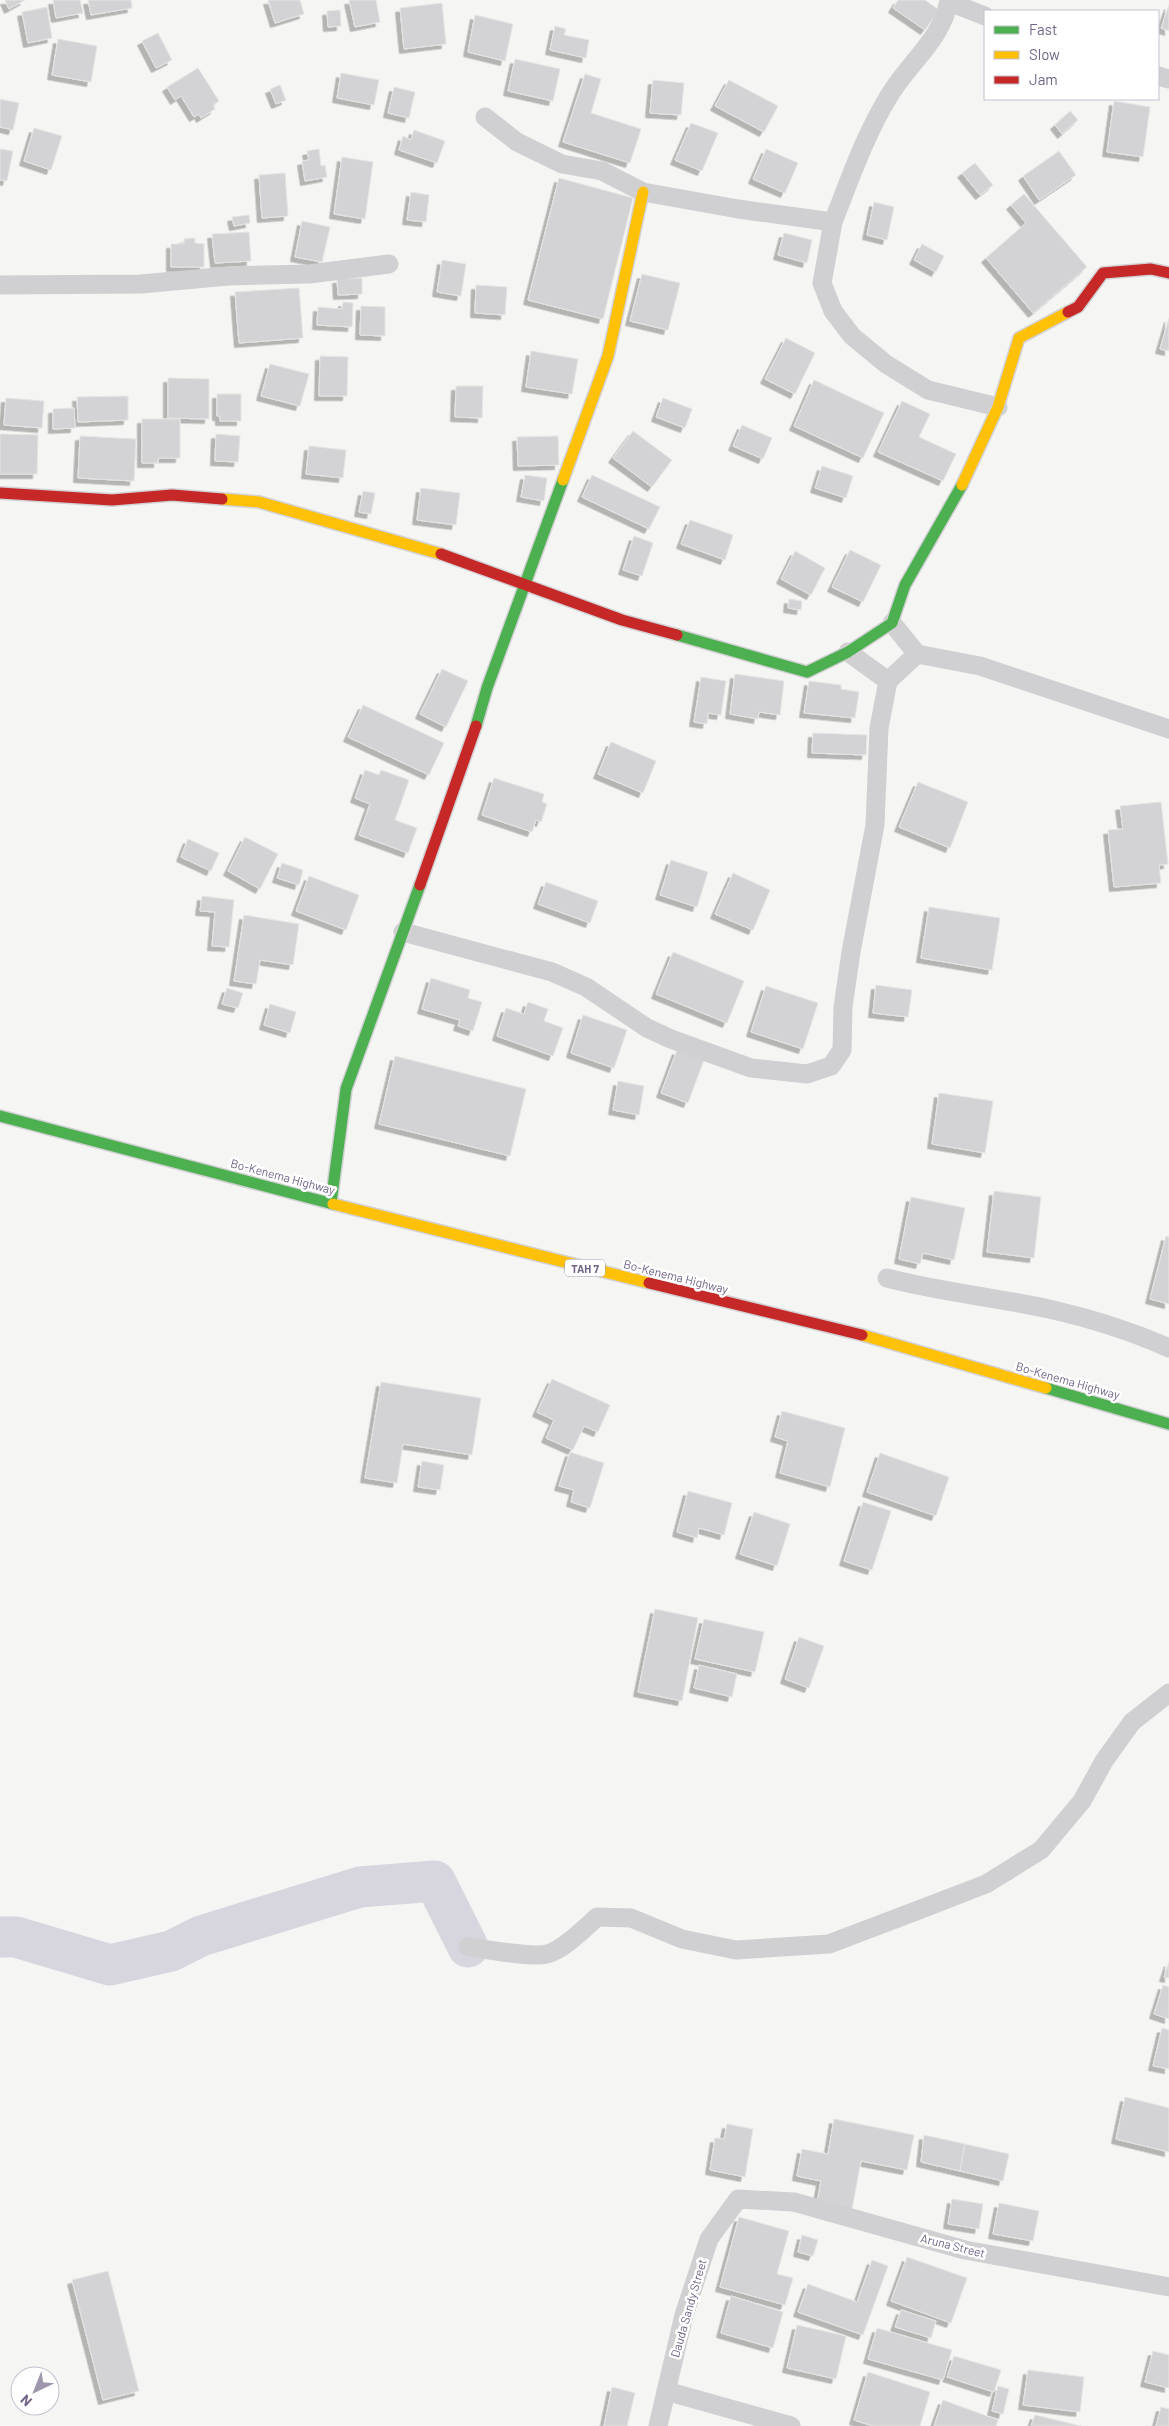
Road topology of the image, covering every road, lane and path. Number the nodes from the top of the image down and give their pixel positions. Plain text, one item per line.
1 (949, 1) edge
2 (984, 16) edge
3 (485, 117) dead end
4 (643, 192) junction
5 (833, 222) junction
6 (389, 264) dead end
7 (1169, 274) edge
8 (0, 285) edge
9 (998, 407) junction
10 (0, 493) edge
11 (525, 586) junction
12 (892, 623) junction
13 (848, 652) junction
14 (917, 654) junction
15 (888, 680) junction
16 (1169, 729) edge
17 (403, 932) junction
18 (0, 1116) edge
19 (331, 1203) junction
20 (887, 1278) dead end
21 (1169, 1348) edge
22 (1169, 1424) edge
23 (1169, 1693) edge
24 (468, 1947) dead end
25 (738, 2199) joint
26 (1169, 2287) edge
27 (666, 2391) junction
28 (658, 2426) edge
29 (791, 2426) edge

1 - 2 street
1 - 5 street
3 - 4 street
4 - 5 street
4 - 11 main road
5 - 9 street
6 - 8 street
7 - 9 main road
9 - 12 main road
10 - 11 main road
11 - 13 main road
11 - 17 main road
12 - 13 main road
12 - 14 street
13 - 15 street
14 - 15 street
14 - 16 street
15 - 17 street
17 - 19 main road
18 - 19 main road, Bo-Kenema Highway / TAH 7
19 - 22 main road, Bo-Kenema Highway / TAH 7
20 - 21 street
23 - 24 street
25 - 26 street, Aruna Street
25 - 27 street, Dauda Sandy Street
27 - 28 street, Dauda Sandy Street
27 - 29 street

